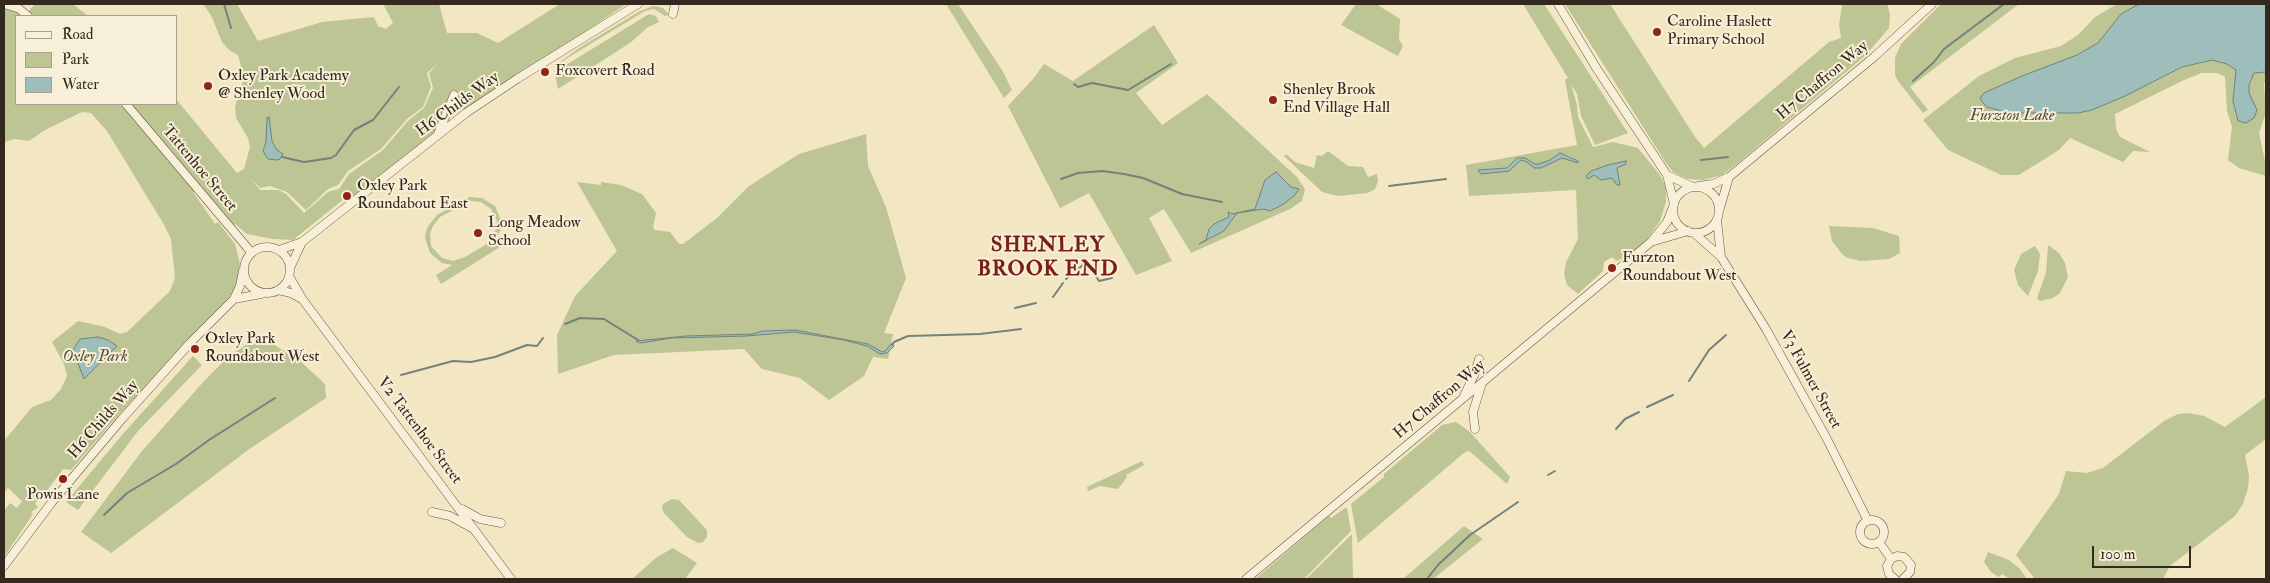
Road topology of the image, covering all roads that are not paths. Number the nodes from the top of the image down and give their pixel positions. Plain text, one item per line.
1 (4, 4) edge
2 (638, 4) edge
3 (676, 4) edge
4 (1558, 4) edge
5 (1932, 4) edge
6 (16, 6) edge
7 (673, 14) dead end
8 (27, 15) edge
9 (454, 95) dead end
10 (127, 105) edge
11 (438, 136) junction
12 (1666, 175) junction
13 (1729, 177) junction
14 (1695, 186) junction
15 (1673, 206) junction
16 (1720, 210) junction
17 (1717, 220) junction
18 (1691, 232) junction
19 (302, 242) junction
20 (1651, 242) junction
21 (279, 250) junction
22 (251, 252) junction
23 (1721, 256) junction
24 (243, 271) junction
25 (290, 272) junction
26 (278, 290) junction
27 (268, 293) junction
28 (234, 299) junction
29 (303, 300) junction
30 (1479, 359) dead end
31 (1482, 383) junction
32 (1462, 400) junction
33 (1474, 429) dead end
34 (458, 506) junction
35 (432, 512) dead end
36 (1868, 521) junction
37 (502, 523) dead end
38 (476, 531) junction
39 (1878, 542) junction
40 (1891, 559) junction
41 (4, 566) edge
42 (511, 579) edge
43 (1246, 579) edge
44 (1895, 579) edge
45 (1903, 579) edge

1 - 6 street
2 - 11 street, H6 Childs Way
3 - 7 street
4 - 12 street
5 - 13 street, H7 Chaffron Way
6 - 8 street
9 - 11 street
10 - 22 street, Tattenhoe Street
11 - 19 street, H6 Childs Way
12 - 14 street
12 - 15 street
13 - 14 street, H7 Chaffron Way
13 - 16 street
14 - 15 street
14 - 16 street
15 - 18 street
15 - 20 street, H7 Chaffron Way
16 - 17 street
17 - 18 street
17 - 23 street, V3 Fulmer Street
18 - 20 street, H7 Chaffron Way
18 - 23 street, V3 Fulmer Street
19 - 21 street, H6 Childs Way
19 - 25 street, H6 Childs Way
20 - 31 street, H7 Chaffron Way
21 - 22 street
21 - 25 street
22 - 24 street
23 - 36 street, V3 Fulmer Street
24 - 27 street
24 - 28 street, H6 Childs Way
25 - 26 street
25 - 29 street, V2 Tattenhoe Street
26 - 27 street
26 - 29 street, V2 Tattenhoe Street
27 - 28 street
28 - 41 street, H6 Childs Way
29 - 34 street, V2 Tattenhoe Street
30 - 32 street
31 - 32 street, H7 Chaffron Way
31 - 33 street
32 - 43 street, H7 Chaffron Way
34 - 37 street
34 - 38 street, V2 Tattenhoe Street
35 - 38 street
36 - 39 street
36 - 39 street
38 - 42 street, V2 Tattenhoe Street
39 - 40 street
40 - 44 street
40 - 45 street

